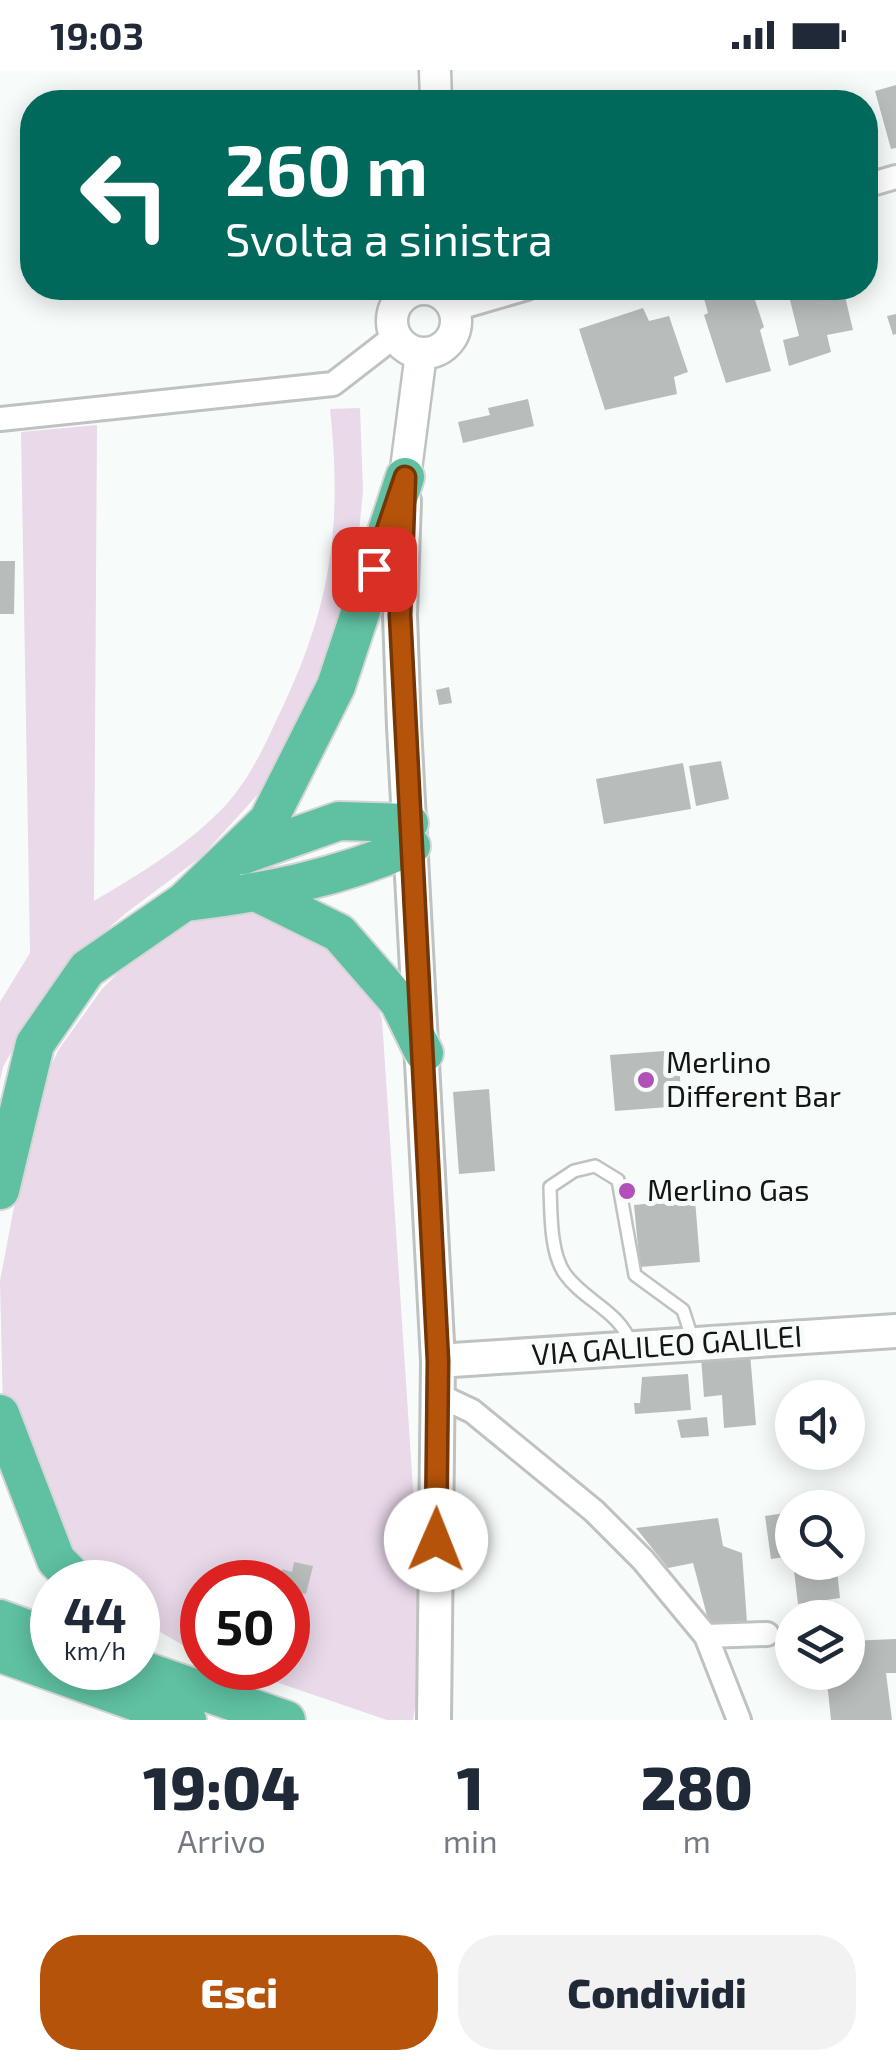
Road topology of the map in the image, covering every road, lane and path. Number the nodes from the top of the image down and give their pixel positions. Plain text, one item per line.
1 (399, 300) edge
2 (448, 300) edge
3 (486, 300) edge
4 (455, 309) junction
5 (395, 336) junction
6 (421, 353) junction
7 (0, 419) edge
8 (405, 477) junction
9 (410, 834) junction
10 (229, 862) junction
11 (260, 894) junction
12 (184, 902) junction
13 (424, 1053) junction
14 (0, 1190) edge
15 (896, 1331) edge
16 (694, 1344) junction
17 (632, 1348) junction
18 (438, 1361) junction
19 (438, 1396) junction
20 (0, 1414) edge
21 (56, 1560) edge
22 (0, 1619) edge
23 (30, 1630) edge
24 (767, 1634) dead end
25 (706, 1636) junction
26 (0, 1653) edge
27 (160, 1665) edge
28 (160, 1676) edge
29 (177, 1682) junction
30 (187, 1720) edge
31 (286, 1720) edge
32 (434, 1720) edge
33 (739, 1720) edge

1 - 5 street
2 - 4 street
3 - 4 street
4 - 6 street
5 - 6 street
5 - 7 street
6 - 8 street
8 - 9 main road
8 - 10 highway
9 - 10 highway
9 - 11 highway
9 - 13 main road
10 - 12 highway
11 - 12 highway
11 - 13 highway
12 - 14 highway
13 - 18 main road
15 - 16 main road, VIA GALILEO GALILEI
16 - 17 main road, VIA GALILEO GALILEI
16 - 17 lane
17 - 18 main road, VIA GALILEO GALILEI
18 - 19 main road
19 - 25 street
19 - 32 main road
20 - 21 highway
22 - 23 highway
24 - 25 street
25 - 33 street
26 - 30 highway
27 - 29 highway
28 - 29 highway
29 - 31 highway

